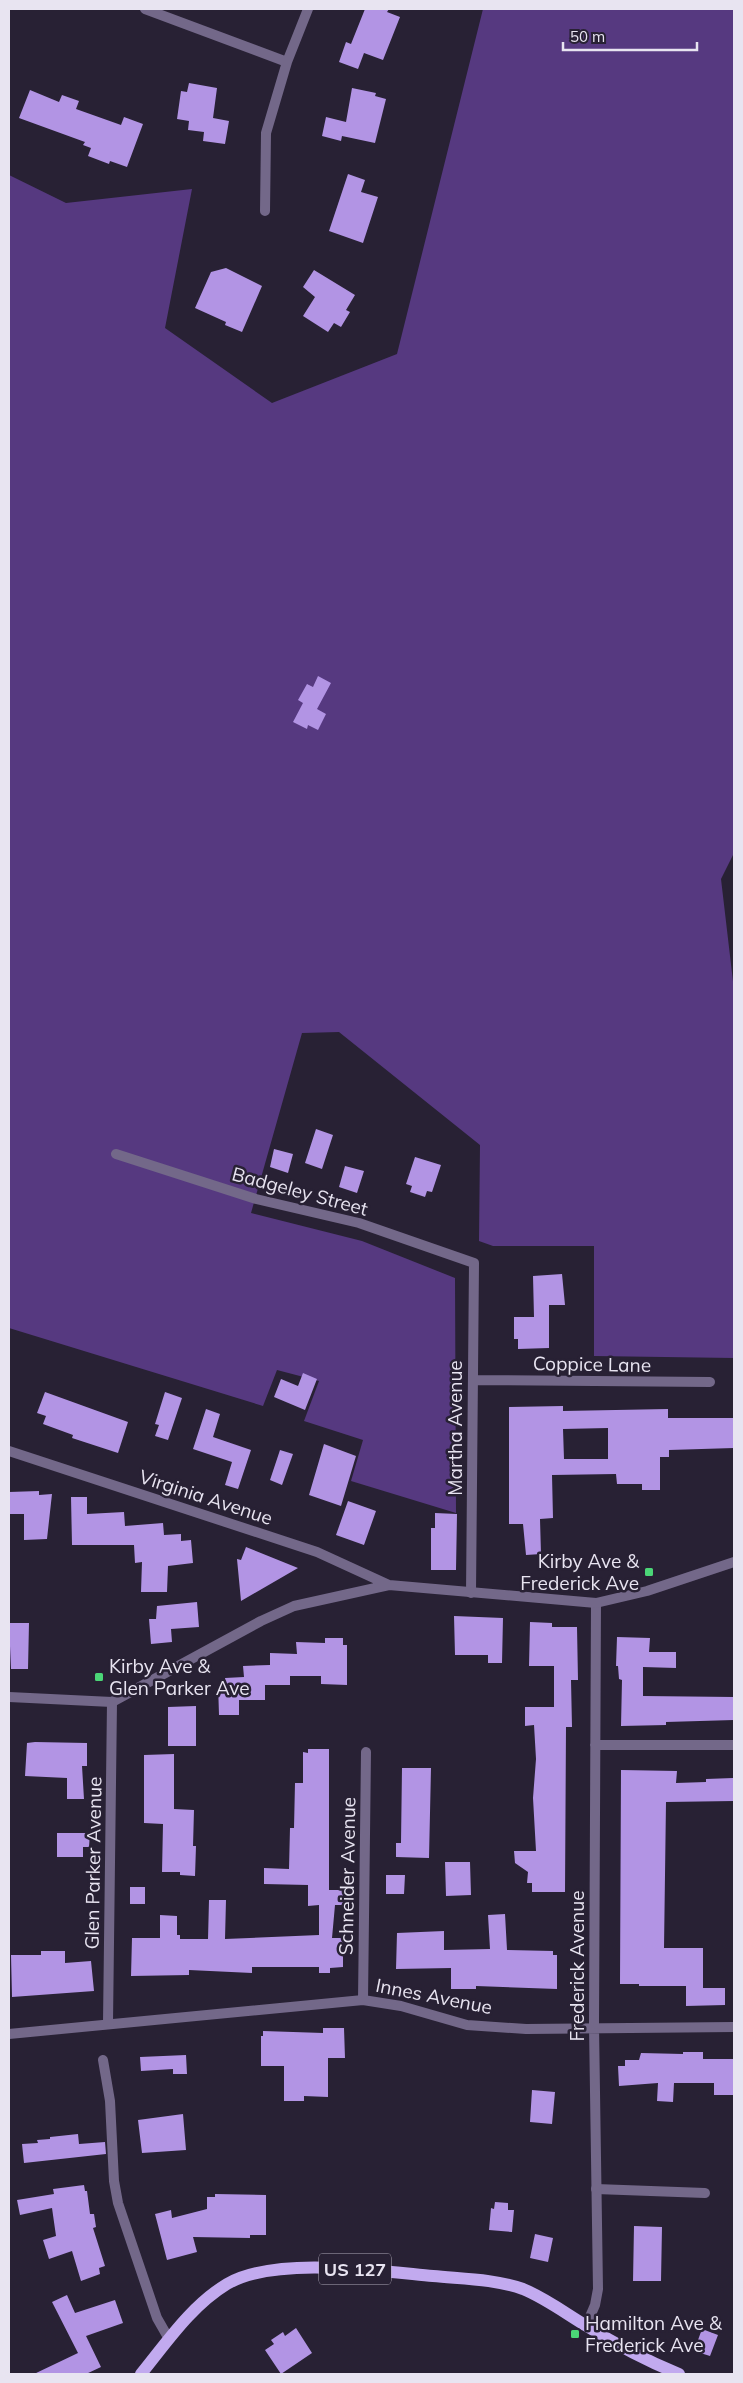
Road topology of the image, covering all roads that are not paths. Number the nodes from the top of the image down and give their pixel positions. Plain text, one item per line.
1 (145, 9) edge
2 (308, 9) edge
3 (287, 62) junction
4 (265, 212) dead end
5 (116, 1154) dead end
6 (474, 1263) joint
7 (473, 1380) junction
8 (710, 1382) dead end
9 (9, 1451) edge
10 (734, 1562) edge
11 (389, 1585) junction
12 (471, 1593) junction
13 (596, 1603) junction
14 (9, 1697) edge
15 (112, 1702) junction
16 (595, 1745) junction
17 (734, 1745) edge
18 (366, 1752) dead end
19 (363, 2000) junction
20 (108, 2024) junction
21 (594, 2026) junction
22 (734, 2027) edge
23 (9, 2034) edge
24 (103, 2060) dead end
25 (596, 2189) junction
26 (705, 2194) dead end
27 (586, 2326) junction
28 (169, 2339) junction
29 (141, 2374) edge
30 (679, 2374) edge

1 - 3 street
2 - 3 street
3 - 4 street
5 - 6 street, Badgeley Street
6 - 7 street, Martha Avenue
7 - 8 street, Coppice Lane
7 - 12 street, Martha Avenue
9 - 11 street, Virginia Avenue
10 - 13 street
11 - 12 street
11 - 15 street
12 - 13 street
13 - 16 street, Frederick Avenue
14 - 15 street
15 - 20 street, Glen Parker Avenue
16 - 17 street
16 - 21 street, Frederick Avenue
18 - 19 street, Schneider Avenue
19 - 20 street, Innes Avenue
19 - 21 street, Innes Avenue
20 - 23 street, Innes Avenue
21 - 22 street, Innes Avenue
21 - 25 street, Frederick Avenue
24 - 28 street
25 - 26 street
25 - 27 street, Frederick Avenue
27 - 28 main road, US 127
27 - 30 main road, US 127
28 - 29 main road, US 127

